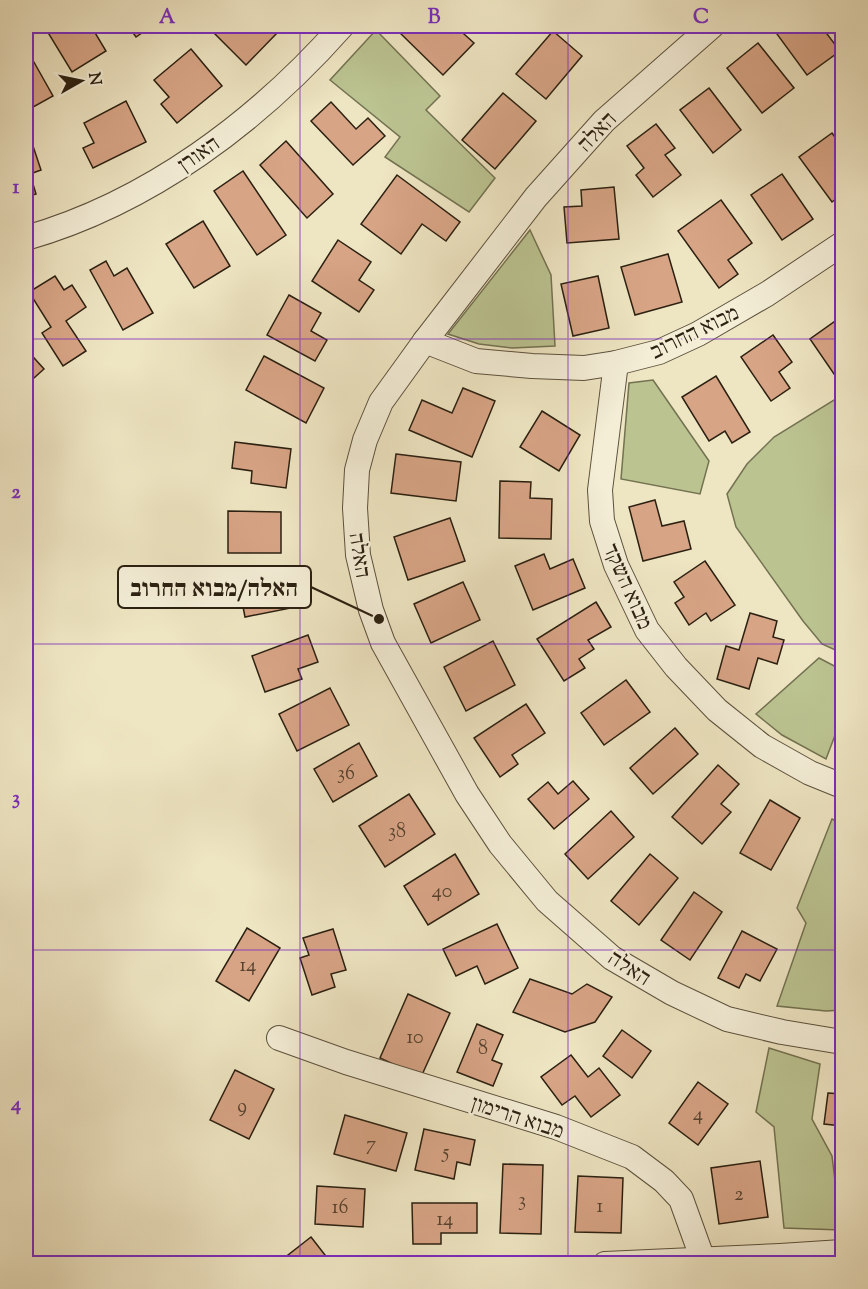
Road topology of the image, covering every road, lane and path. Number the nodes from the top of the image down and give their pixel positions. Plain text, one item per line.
1 (342, 26) edge
2 (712, 26) edge
3 (26, 239) edge
4 (843, 244) edge
5 (425, 341) junction
6 (616, 363) junction
7 (843, 786) edge
8 (279, 1038) dead end
9 (843, 1042) edge
10 (843, 1252) edge
11 (703, 1260) junction
12 (605, 1263) edge

1 - 3 street, האורן
2 - 5 street, האלה
4 - 6 street, מבוא החרוב
5 - 6 street, מבוא החרוב
5 - 9 street, האלה
6 - 7 street, מבוא השקד
8 - 11 street, מבוא הרימון
10 - 11 street
11 - 12 street

